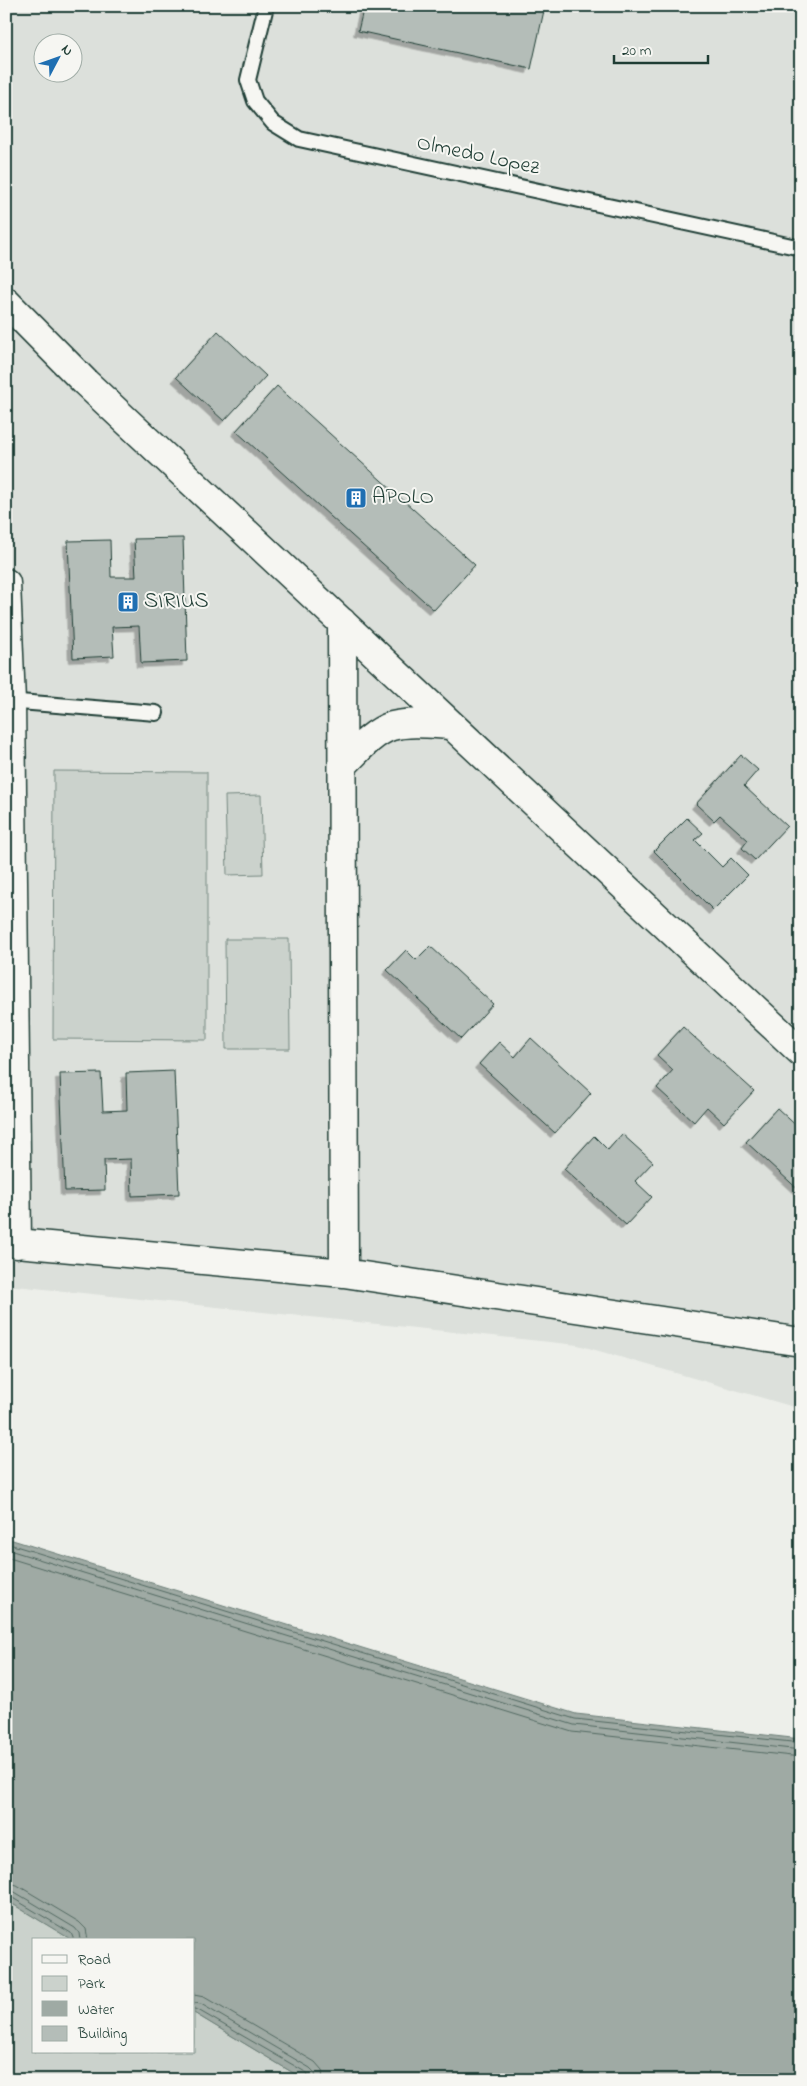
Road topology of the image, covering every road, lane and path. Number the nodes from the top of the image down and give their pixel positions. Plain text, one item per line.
1 (266, 6) edge
2 (801, 248) edge
3 (6, 302) edge
4 (6, 583) edge
5 (342, 622) junction
6 (8, 636) edge
7 (9, 701) edge
8 (156, 713) dead end
9 (451, 724) junction
10 (343, 765) junction
11 (801, 1052) edge
12 (12, 1243) edge
13 (344, 1273) junction
14 (801, 1342) edge

1 - 2 lane, Olmedo Lopez
3 - 5 street
4 - 6 street
5 - 9 street
5 - 10 street
6 - 7 street
7 - 8 lane
7 - 12 street
9 - 10 street
9 - 11 street
10 - 13 street
12 - 13 street
13 - 14 street

